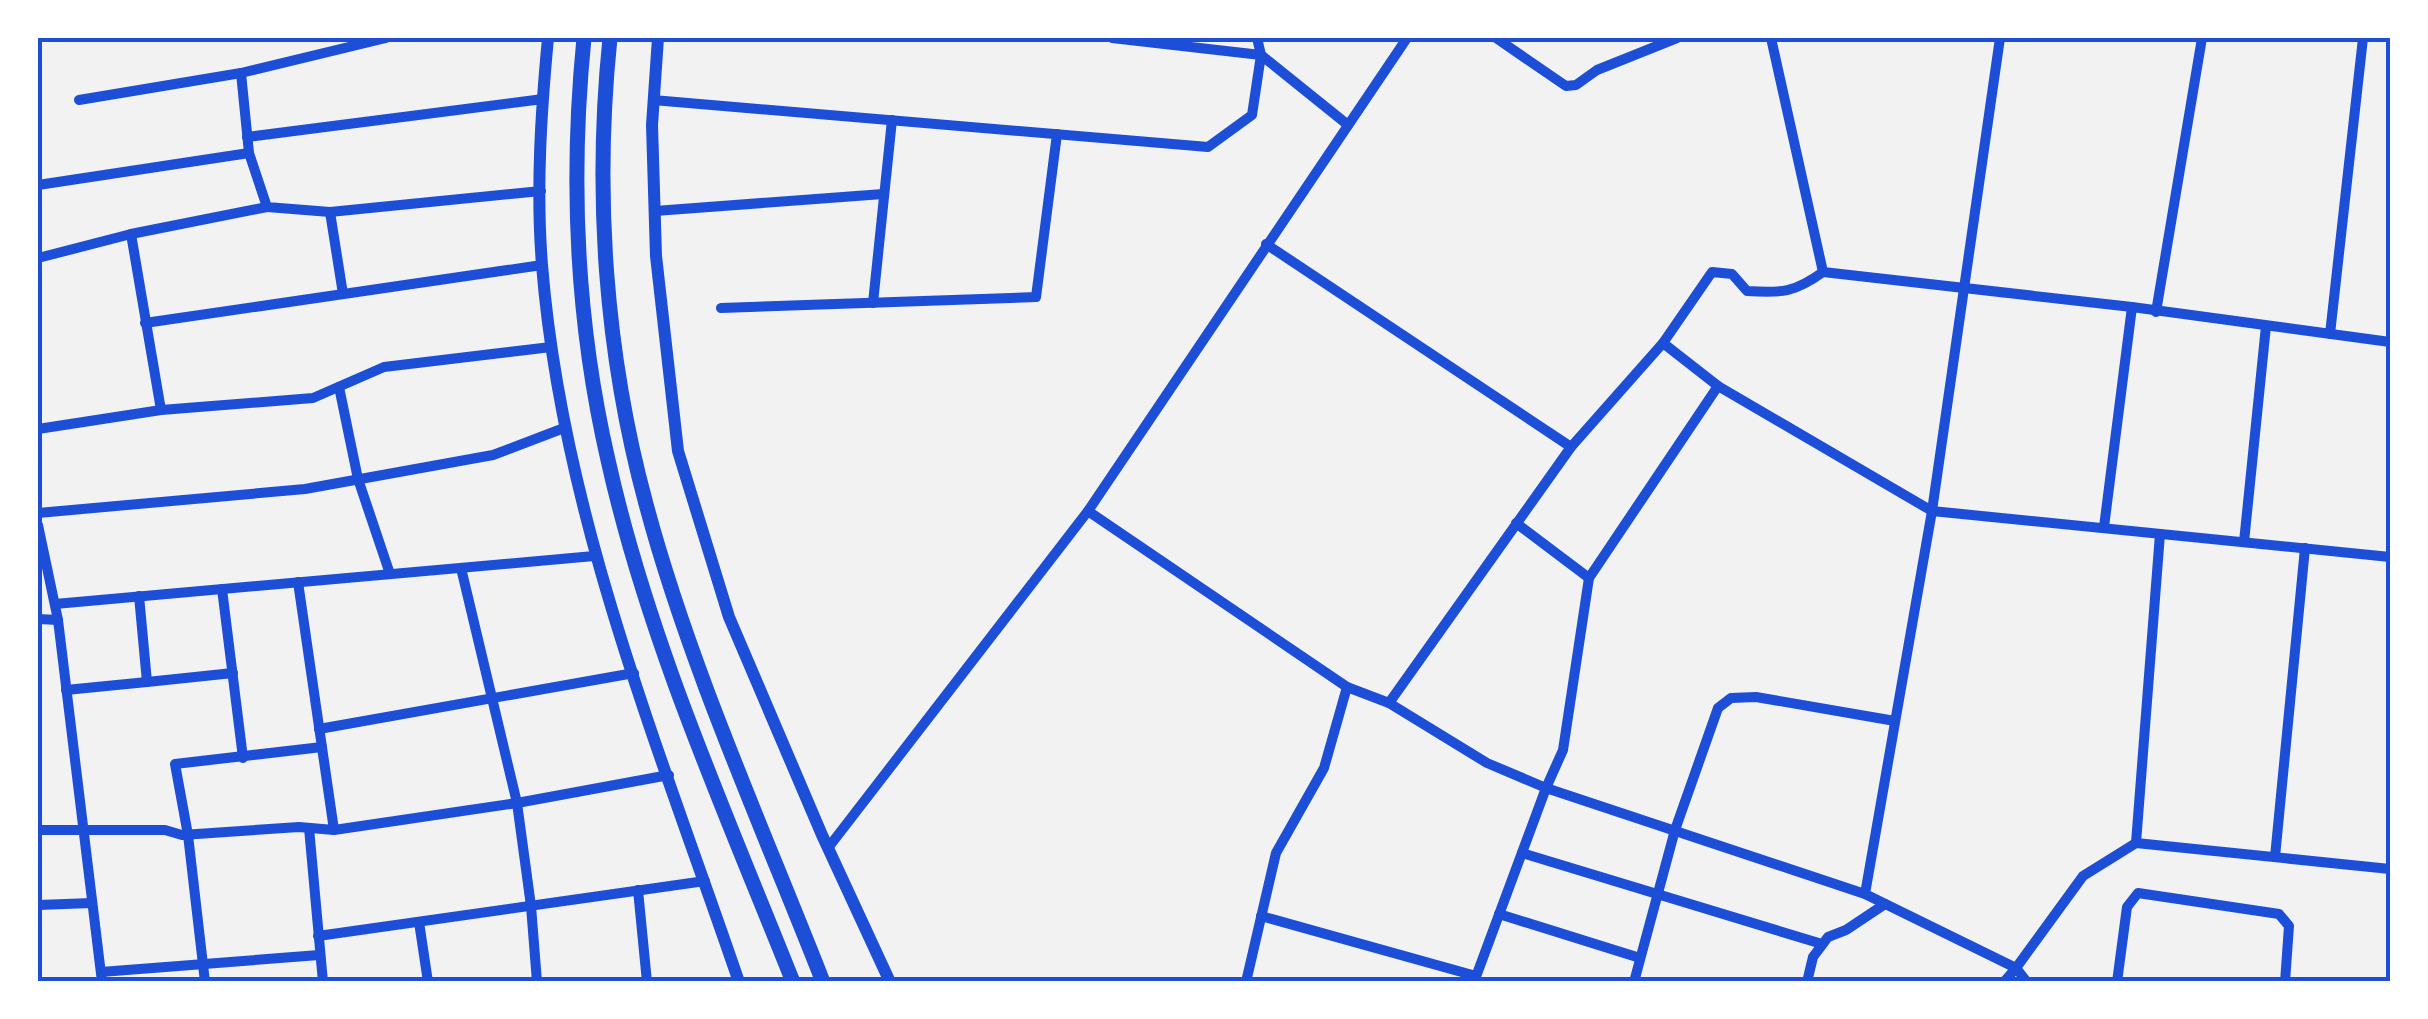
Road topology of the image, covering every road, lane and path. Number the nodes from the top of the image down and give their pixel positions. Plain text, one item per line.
1 (386, 38) edge
2 (548, 38) edge
3 (584, 38) edge
4 (610, 38) edge
5 (658, 38) edge
6 (1112, 38) edge
7 (1257, 38) edge
8 (1406, 38) edge
9 (1496, 38) edge
10 (1676, 38) edge
11 (1770, 38) edge
12 (2000, 38) edge
13 (2202, 38) edge
14 (2362, 38) edge
15 (1261, 55) junction
16 (241, 74) junction
17 (543, 99) junction
18 (79, 100) dead end
19 (654, 100) junction
20 (892, 120) junction
21 (1348, 126) junction
22 (1057, 134) junction
23 (247, 137) junction
24 (248, 153) junction
25 (38, 185) edge
26 (540, 191) junction
27 (883, 194) junction
28 (267, 206) junction
29 (654, 211) junction
30 (330, 212) junction
31 (131, 234) junction
32 (1266, 244) junction
33 (38, 258) edge
34 (542, 265) junction
35 (1823, 272) junction
36 (1964, 288) junction
37 (343, 294) junction
38 (873, 303) junction
39 (721, 308) dead end
40 (2132, 308) junction
41 (2156, 312) junction
42 (144, 323) junction
43 (2266, 326) junction
44 (2330, 334) junction
45 (2390, 342) edge
46 (1662, 343) junction
47 (551, 347) junction
48 (1718, 386) junction
49 (339, 387) junction
50 (161, 410) junction
51 (564, 428) junction
52 (38, 429) edge
53 (1570, 447) junction
54 (358, 479) junction
55 (1088, 511) junction
56 (1932, 511) junction
57 (38, 513) edge
58 (1516, 523) junction
59 (38, 525) edge
60 (2104, 527) junction
61 (2160, 534) junction
62 (2244, 542) junction
63 (2305, 548) junction
64 (594, 556) junction
65 (2390, 557) edge
66 (461, 568) junction
67 (390, 574) junction
68 (1589, 578) junction
69 (298, 582) junction
70 (222, 589) junction
71 (139, 596) junction
72 (55, 604) junction
73 (38, 620) edge
74 (58, 620) junction
75 (634, 673) junction
76 (232, 674) junction
77 (147, 682) junction
78 (1347, 687) junction
79 (66, 690) junction
80 (493, 701) junction
81 (1389, 703) junction
82 (1895, 721) junction
83 (319, 729) junction
84 (322, 747) junction
85 (243, 758) junction
86 (669, 775) junction
87 (1546, 788) junction
88 (516, 803) junction
89 (309, 828) junction
90 (38, 830) edge
91 (334, 830) junction
92 (1675, 830) junction
93 (84, 831) junction
94 (188, 835) junction
95 (2136, 844) junction
96 (828, 848) junction
97 (1522, 853) junction
98 (2275, 858) junction
99 (2390, 869) edge
100 (705, 881) junction
101 (638, 890) junction
102 (1658, 893) junction
103 (1865, 894) junction
104 (92, 902) junction
105 (1885, 904) junction
106 (38, 905) edge
107 (531, 906) junction
108 (1499, 914) junction
109 (1260, 916) junction
110 (418, 922) junction
111 (318, 936) junction
112 (1822, 944) junction
113 (319, 955) junction
114 (1640, 958) junction
115 (203, 964) junction
116 (2016, 968) junction
117 (102, 977) edge
118 (1475, 979) edge
119 (205, 982) edge
120 (323, 982) edge
121 (428, 982) edge
122 (536, 982) edge
123 (647, 982) edge
124 (739, 982) edge
125 (794, 982) edge
126 (823, 982) edge
127 (890, 982) edge
128 (1246, 982) edge
129 (1634, 982) edge
130 (1807, 982) edge
131 (2004, 982) edge
132 (2027, 982) edge
133 (2116, 982) edge
134 (2285, 982) edge

1 - 16 street
2 - 17 street
3 - 125 highway
4 - 126 highway
5 - 19 street
6 - 15 street
7 - 15 street
8 - 21 street
9 - 10 street
11 - 35 street
12 - 36 street
13 - 41 street
14 - 44 street
15 - 21 street
15 - 22 street
16 - 18 street
16 - 23 street
17 - 23 street
17 - 26 street
19 - 20 street
19 - 29 street
20 - 22 street
20 - 27 street
21 - 32 street
22 - 38 street
23 - 24 street
24 - 25 street
24 - 28 street
26 - 30 street
26 - 34 street
27 - 29 street
27 - 38 street
28 - 30 street
28 - 31 street
29 - 96 street
30 - 37 street
31 - 33 street
31 - 42 street
32 - 53 street
32 - 55 street
34 - 37 street
34 - 47 street
35 - 36 street
35 - 46 street
36 - 40 street
36 - 56 street
37 - 42 street
38 - 39 street
40 - 41 street
40 - 60 street
41 - 43 street
42 - 50 street
43 - 44 street
43 - 62 street
44 - 45 street
46 - 48 street
46 - 53 street
47 - 49 street
47 - 51 street
48 - 56 street
48 - 68 street
49 - 50 street
49 - 54 street
50 - 52 street
51 - 54 street
51 - 64 street
53 - 58 street
54 - 57 street
54 - 67 street
55 - 78 street
55 - 96 street
56 - 60 street
56 - 82 street
58 - 68 street
58 - 81 street
59 - 72 street
60 - 61 street
61 - 62 street
61 - 95 street
62 - 63 street
63 - 65 street
63 - 98 street
64 - 66 street
64 - 75 street
66 - 67 street
66 - 80 street
67 - 69 street
68 - 87 street
69 - 70 street
69 - 83 street
70 - 71 street
70 - 76 street
71 - 72 street
71 - 77 street
72 - 74 street
73 - 74 street
74 - 79 street
75 - 80 street
75 - 86 street
76 - 77 street
76 - 85 street
77 - 79 street
78 - 81 street
78 - 109 street
79 - 93 street
80 - 83 street
80 - 88 street
81 - 87 street
82 - 92 street
82 - 103 street
83 - 84 street
84 - 85 street
84 - 91 street
85 - 94 street
86 - 88 street
86 - 100 street
87 - 92 street
87 - 97 street
88 - 91 street
88 - 107 street
89 - 91 street
89 - 94 street
89 - 111 street
90 - 93 street
92 - 102 street
92 - 103 street
93 - 94 street
93 - 104 street
94 - 115 street
95 - 98 street
95 - 116 street
96 - 127 street
97 - 102 street
97 - 108 street
98 - 99 street
100 - 101 street
100 - 124 street
101 - 107 street
101 - 123 street
102 - 112 street
102 - 114 street
103 - 105 street
104 - 106 street
104 - 117 street
105 - 112 street
105 - 116 street
107 - 110 street
107 - 122 street
108 - 114 street
108 - 118 street
109 - 118 street
109 - 128 street
110 - 111 street
110 - 121 street
111 - 113 street
112 - 130 street
113 - 115 street
113 - 120 street
114 - 129 street
115 - 117 street
115 - 119 street
116 - 131 street
116 - 132 street
133 - 134 street

